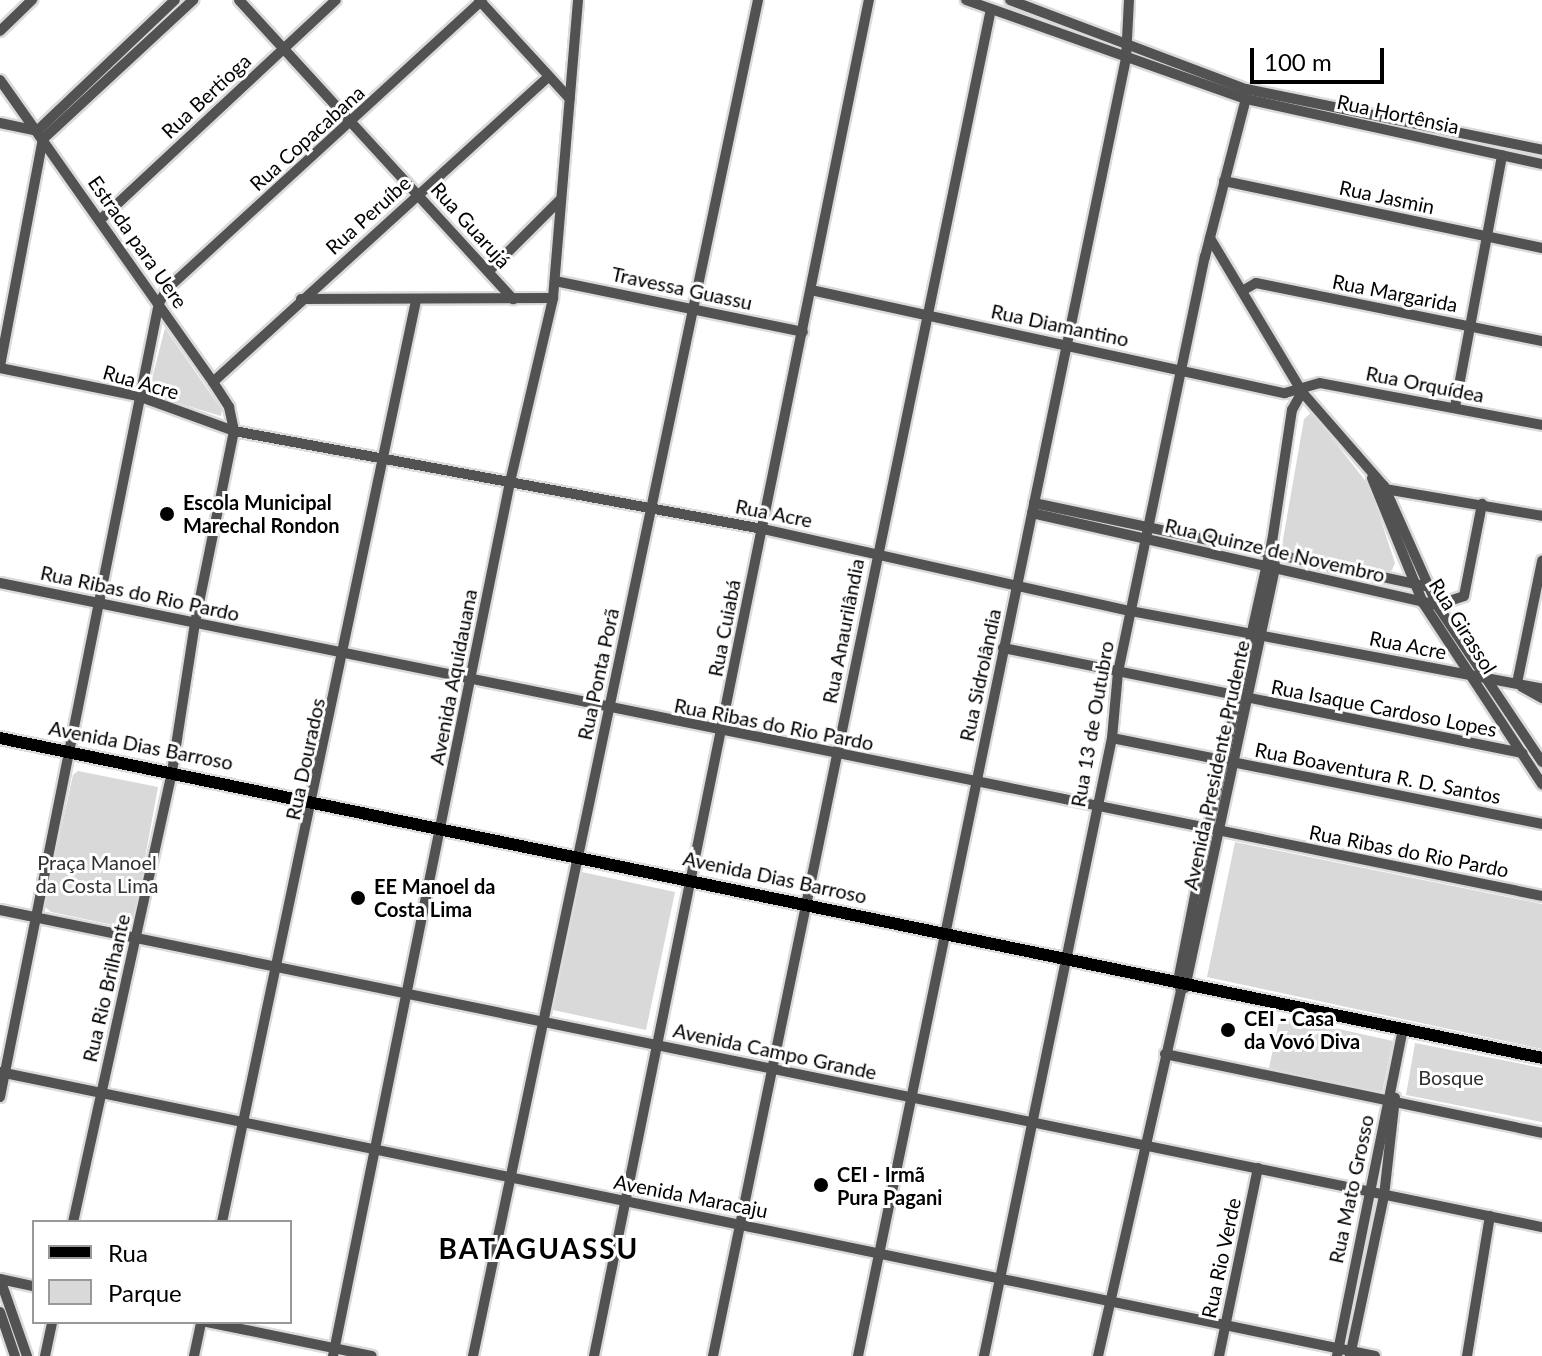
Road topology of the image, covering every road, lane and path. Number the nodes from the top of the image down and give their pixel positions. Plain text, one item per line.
1 (32, 0) edge
2 (175, 0) edge
3 (193, 0) edge
4 (239, 0) edge
5 (336, 0) edge
6 (578, 0) edge
7 (758, 0) edge
8 (869, 0) edge
9 (966, 0) edge
10 (1010, 0) edge
11 (1129, 0) edge
12 (480, 1) edge
13 (991, 9) junction
14 (0, 31) edge
15 (1126, 39) junction
16 (284, 49) junction
17 (1126, 59) junction
18 (548, 77) junction
19 (0, 80) edge
20 (570, 99) junction
21 (1246, 99) junction
22 (351, 122) junction
23 (0, 123) edge
24 (40, 135) junction
25 (1542, 150) edge
26 (1502, 155) junction
27 (1542, 164) edge
28 (1224, 181) junction
29 (418, 194) junction
30 (561, 199) junction
31 (101, 219) junction
32 (1487, 237) junction
33 (1210, 238) junction
34 (1542, 248) edge
35 (489, 271) junction
36 (555, 281) junction
37 (811, 290) junction
38 (1242, 291) junction
39 (553, 298) junction
40 (301, 299) junction
41 (513, 299) junction
42 (416, 301) junction
43 (159, 303) junction
44 (694, 307) junction
45 (925, 314) junction
46 (1470, 326) junction
47 (803, 332) junction
48 (1542, 341) edge
49 (1067, 345) junction
50 (0, 367) edge
51 (1181, 370) junction
52 (213, 382) junction
53 (1302, 392) junction
54 (138, 396) junction
55 (1455, 407) junction
56 (1542, 425) edge
57 (234, 431) junction
58 (385, 461) junction
59 (510, 482) junction
60 (1380, 488) junction
61 (1482, 504) junction
62 (651, 508) junction
63 (1033, 508) junction
64 (1542, 516) edge
65 (763, 529) junction
66 (1147, 534) junction
67 (877, 553) junction
68 (1270, 561) junction
69 (1542, 561) edge
70 (0, 583) edge
71 (1415, 583) junction
72 (1017, 584) junction
73 (1430, 587) junction
74 (101, 603) junction
75 (1423, 603) junction
76 (1437, 605) junction
77 (1131, 611) junction
78 (195, 623) junction
79 (1249, 632) junction
80 (1261, 635) junction
81 (1003, 648) junction
82 (346, 654) junction
83 (1118, 672) junction
84 (1473, 676) junction
85 (1488, 680) junction
86 (470, 681) junction
87 (1517, 683) junction
88 (1542, 689) edge
89 (1242, 698) junction
90 (1542, 698) edge
91 (609, 709) junction
92 (721, 732) junction
93 (0, 738) edge
94 (1112, 738) junction
95 (71, 752) junction
96 (1522, 753) junction
97 (836, 755) junction
98 (1228, 762) junction
99 (1542, 762) edge
100 (172, 772) junction
101 (975, 783) junction
102 (1542, 784) edge
103 (313, 801) junction
104 (1096, 807) junction
105 (1542, 824) edge
106 (442, 828) junction
107 (1214, 831) junction
108 (579, 855) junction
109 (692, 880) junction
110 (1542, 896) edge
111 (806, 905) junction
112 (0, 910) edge
113 (35, 918) junction
114 (948, 932) junction
115 (135, 937) junction
116 (1068, 956) junction
117 (277, 966) junction
118 (1183, 986) junction
119 (407, 993) junction
120 (542, 1021) junction
121 (1406, 1030) junction
122 (657, 1045) junction
123 (1165, 1054) junction
124 (1542, 1058) edge
125 (772, 1068) junction
126 (3, 1073) edge
127 (101, 1092) junction
128 (0, 1097) edge
129 (910, 1097) junction
130 (1392, 1101) junction
131 (243, 1122) junction
132 (1034, 1122) junction
133 (1542, 1133) edge
134 (1143, 1145) junction
135 (376, 1149) junction
136 (1258, 1168) junction
137 (509, 1177) junction
138 (1370, 1193) junction
139 (1384, 1196) junction
140 (626, 1202) junction
141 (1490, 1216) junction
142 (73, 1220) edge
143 (222, 1220) edge
144 (740, 1225) junction
145 (1542, 1227) edge
146 (878, 1253) junction
147 (1002, 1277) junction
148 (0, 1279) edge
149 (32, 1286) edge
150 (1110, 1300) junction
151 (0, 1312) edge
152 (52, 1324) edge
153 (201, 1324) edge
154 (215, 1324) edge
155 (1226, 1324) junction
156 (334, 1352) edge
157 (1338, 1352) edge
158 (1351, 1354) edge
159 (15, 1356) edge
160 (27, 1356) edge
161 (45, 1356) edge
162 (194, 1356) edge
163 (372, 1356) edge
164 (473, 1356) edge
165 (594, 1356) edge
166 (713, 1356) edge
167 (858, 1356) edge
168 (984, 1356) edge
169 (1098, 1356) edge
170 (1219, 1356) edge
171 (1375, 1356) edge
172 (1467, 1356) edge

1 - 14 street
2 - 24 street
3 - 24 street
4 - 16 street, Rua Guarujá
5 - 16 street, Rua Bertioga
6 - 20 street, Avenida Aquidauana
7 - 44 street, Rua Ponta Porã
8 - 37 street, Rua Cuiabá
9 - 13 street, Rua Hortênsia
10 - 15 street
11 - 15 street, Rua Sidrolândia
12 - 18 street
12 - 22 street, Rua Copacabana
13 - 17 street, Rua Hortênsia
13 - 45 street, Rua Anaurilândia
15 - 17 street, Rua Sidrolândia
15 - 25 street
16 - 22 street, Rua Guarujá
16 - 31 street, Rua Bertioga
17 - 21 street, Rua Hortênsia
17 - 49 street, Rua Sidrolândia
18 - 20 street
18 - 29 street, Rua Peruíbe
19 - 24 street, Estrada para Uere
20 - 30 street, Avenida Aquidauana
21 - 26 street, Rua Hortênsia
21 - 28 street, Rua 13 de Outubro
22 - 29 street, Rua Guarujá
22 - 43 street, Rua Copacabana
23 - 24 street
24 - 31 street, Estrada para Uere
24 - 50 street
26 - 27 street, Rua Hortênsia
26 - 32 street
28 - 32 street, Rua Jasmin
28 - 33 street, Rua 13 de Outubro
29 - 35 street, Rua Guarujá
29 - 40 street, Rua Peruíbe
30 - 35 street
30 - 36 street, Avenida Aquidauana
31 - 43 street, Estrada para Uere
32 - 34 street, Rua Jasmin
32 - 46 street
33 - 38 street
33 - 51 street, Rua 13 de Outubro
35 - 41 street, Rua Guarujá
36 - 39 street, Avenida Aquidauana
36 - 44 street, Travessa Guassu
37 - 45 street, Rua Diamantino
37 - 47 street, Rua Cuiabá
38 - 46 street, Rua Margarida
38 - 53 street
39 - 41 street
39 - 59 street, Avenida Aquidauana
40 - 42 street
40 - 52 street, Rua Peruíbe
41 - 42 street
42 - 58 street, Rua Dourados
43 - 52 street, Estrada para Uere
43 - 54 street
44 - 47 street, Travessa Guassu
44 - 62 street, Rua Ponta Porã
45 - 49 street, Rua Diamantino
45 - 67 street, Rua Anaurilândia
46 - 48 street, Rua Margarida
46 - 55 street
47 - 65 street, Rua Cuiabá
49 - 51 street, Rua Diamantino
49 - 63 street, Rua Sidrolândia
50 - 54 street, Rua Acre
51 - 53 street, Rua Diamantino
51 - 66 street, Rua 13 de Outubro
52 - 57 street, Estrada para Uere
53 - 55 street, Rua Orquídea
53 - 60 street
53 - 68 street, Avenida Presidente Prudente
54 - 57 street, Rua Acre
54 - 74 street
55 - 56 street, Rua Orquídea
57 - 58 street, Rua Acre
57 - 78 street, Rua Rio Brilhante
58 - 59 street, Rua Acre
58 - 82 street, Rua Dourados
59 - 62 street, Rua Acre
59 - 86 street, Avenida Aquidauana
60 - 61 street
60 - 71 street, Rua Girassol
60 - 73 street, Rua Girassol
61 - 64 street
61 - 76 street
62 - 65 street, Rua Acre
62 - 91 street, Rua Ponta Porã
63 - 66 street, Rua Quinze de Novembro
63 - 72 street, Rua Sidrolândia
65 - 67 street, Rua Acre
65 - 92 street, Rua Cuiabá
66 - 68 street, Rua Quinze de Novembro
66 - 77 street, Rua 13 de Outubro
67 - 72 street, Rua Acre
67 - 97 street, Rua Anaurilândia
68 - 71 street, Rua Quinze de Novembro
68 - 75 street, Rua Quinze de Novembro
68 - 79 street, Avenida Presidente Prudente
68 - 80 street, Avenida Presidente Prudente
69 - 87 street
70 - 74 street, Rua Ribas do Rio Pardo
71 - 73 street, Rua Quinze de Novembro
71 - 75 street, Rua Girassol
72 - 77 street, Rua Acre
72 - 81 street, Rua Sidrolândia
73 - 76 street, Rua Girassol
74 - 78 street, Rua Ribas do Rio Pardo
74 - 95 street
75 - 76 street, Rua Quinze de Novembro
75 - 84 street, Rua Girassol
76 - 85 street, Rua Girassol
77 - 79 street, Rua Acre
77 - 83 street, Rua 13 de Outubro
78 - 82 street, Rua Ribas do Rio Pardo
78 - 100 street, Rua Rio Brilhante
79 - 80 street, Rua Acre
79 - 89 street, Avenida Presidente Prudente
80 - 84 street, Rua Acre
80 - 89 street, Avenida Presidente Prudente
81 - 83 street, Rua Isaque Cardoso Lopes
81 - 101 street, Rua Sidrolândia
82 - 86 street, Rua Ribas do Rio Pardo
82 - 103 street, Rua Dourados
83 - 89 street, Rua Isaque Cardoso Lopes
83 - 94 street, Rua 13 de Outubro
84 - 85 street, Rua Acre
84 - 96 street, Rua Girassol
85 - 87 street, Rua Acre
85 - 99 street, Rua Girassol
86 - 91 street, Rua Ribas do Rio Pardo
86 - 106 street, Avenida Aquidauana
87 - 88 street, Rua Acre
87 - 90 street
89 - 96 street, Rua Isaque Cardoso Lopes
89 - 98 street, Avenida Presidente Prudente
91 - 92 street, Rua Ribas do Rio Pardo
91 - 108 street, Rua Ponta Porã
92 - 97 street, Rua Ribas do Rio Pardo
92 - 109 street, Rua Cuiabá
93 - 95 main road, Avenida Dias Barroso
94 - 98 street, Rua Boaventura R. D. Santos
94 - 104 street, Rua 13 de Outubro
95 - 100 main road, Avenida Dias Barroso
95 - 113 street
96 - 102 street, Rua Girassol
97 - 101 street, Rua Ribas do Rio Pardo
97 - 111 street, Rua Anaurilândia
98 - 105 street, Rua Boaventura R. D. Santos
98 - 107 street, Avenida Presidente Prudente
100 - 103 main road, Avenida Dias Barroso
100 - 115 street, Rua Rio Brilhante
101 - 104 street, Rua Ribas do Rio Pardo
101 - 114 street, Rua Sidrolândia
103 - 106 main road, Avenida Dias Barroso
103 - 117 street, Rua Dourados
104 - 107 street, Rua Ribas do Rio Pardo
104 - 116 street, Rua 13 de Outubro
106 - 108 main road, Avenida Dias Barroso
106 - 119 street, Avenida Aquidauana
107 - 110 street, Rua Ribas do Rio Pardo
107 - 118 street, Avenida Presidente Prudente
108 - 109 main road, Avenida Dias Barroso
108 - 120 street, Rua Ponta Porã
109 - 111 main road, Avenida Dias Barroso
109 - 122 street, Rua Cuiabá
111 - 114 main road, Avenida Dias Barroso
111 - 125 street, Rua Anaurilândia
112 - 113 street, Avenida Campo Grande
113 - 115 street, Avenida Campo Grande
113 - 126 street
114 - 116 main road, Avenida Dias Barroso
114 - 129 street, Rua Sidrolândia
115 - 117 street, Avenida Campo Grande
115 - 127 street, Rua Rio Brilhante
116 - 118 main road, Avenida Dias Barroso
116 - 132 street, Rua 13 de Outubro
117 - 119 street, Avenida Campo Grande
117 - 131 street, Rua Dourados
118 - 121 main road, Avenida Dias Barroso
118 - 123 street, Avenida Presidente Prudente
119 - 120 street, Avenida Campo Grande
119 - 135 street, Avenida Aquidauana
120 - 122 street, Avenida Campo Grande
120 - 137 street, Rua Ponta Porã
121 - 124 main road, Avenida Dias Barroso
121 - 130 street, Rua Mato Grosso
122 - 125 street, Avenida Campo Grande
122 - 140 street, Rua Cuiabá
123 - 130 street
123 - 134 street, Avenida Presidente Prudente
125 - 129 street, Avenida Campo Grande
125 - 144 street, Rua Anaurilândia
126 - 127 street, Avenida Maracaju
126 - 128 street
127 - 131 street, Avenida Maracaju
127 - 142 street, Rua Rio Brilhante
129 - 132 street, Avenida Campo Grande
129 - 146 street, Rua Sidrolândia
130 - 133 street
130 - 138 street, Rua Mato Grosso
130 - 139 street, Rua Mato Grosso
131 - 135 street, Avenida Maracaju
131 - 143 street, Rua Dourados
132 - 134 street, Avenida Campo Grande
132 - 147 street, Rua 13 de Outubro
134 - 136 street, Avenida Campo Grande
134 - 150 street, Avenida Presidente Prudente
135 - 137 street, Avenida Maracaju
135 - 156 street, Avenida Aquidauana
136 - 138 street, Avenida Campo Grande
136 - 155 street, Rua Rio Verde
137 - 140 street, Avenida Maracaju
137 - 164 street, Rua Ponta Porã
138 - 139 street, Avenida Campo Grande
138 - 157 street, Rua Mato Grosso
139 - 141 street, Avenida Campo Grande
139 - 158 street, Rua Mato Grosso
140 - 144 street, Avenida Maracaju
140 - 165 street, Rua Cuiabá
141 - 145 street, Avenida Campo Grande
141 - 172 street
144 - 146 street, Avenida Maracaju
144 - 166 street, Rua Anaurilândia
146 - 147 street, Avenida Maracaju
146 - 167 street, Rua Sidrolândia
147 - 150 street, Avenida Maracaju
147 - 168 street, Rua 13 de Outubro
148 - 149 street
148 - 160 street
150 - 155 street, Avenida Maracaju
150 - 169 street, Avenida Presidente Prudente
151 - 159 street
152 - 161 street
153 - 162 street
154 - 156 street
155 - 157 street, Avenida Maracaju
155 - 170 street, Rua Rio Verde
156 - 163 street
157 - 158 street, Avenida Maracaju
158 - 171 street, Avenida Maracaju

